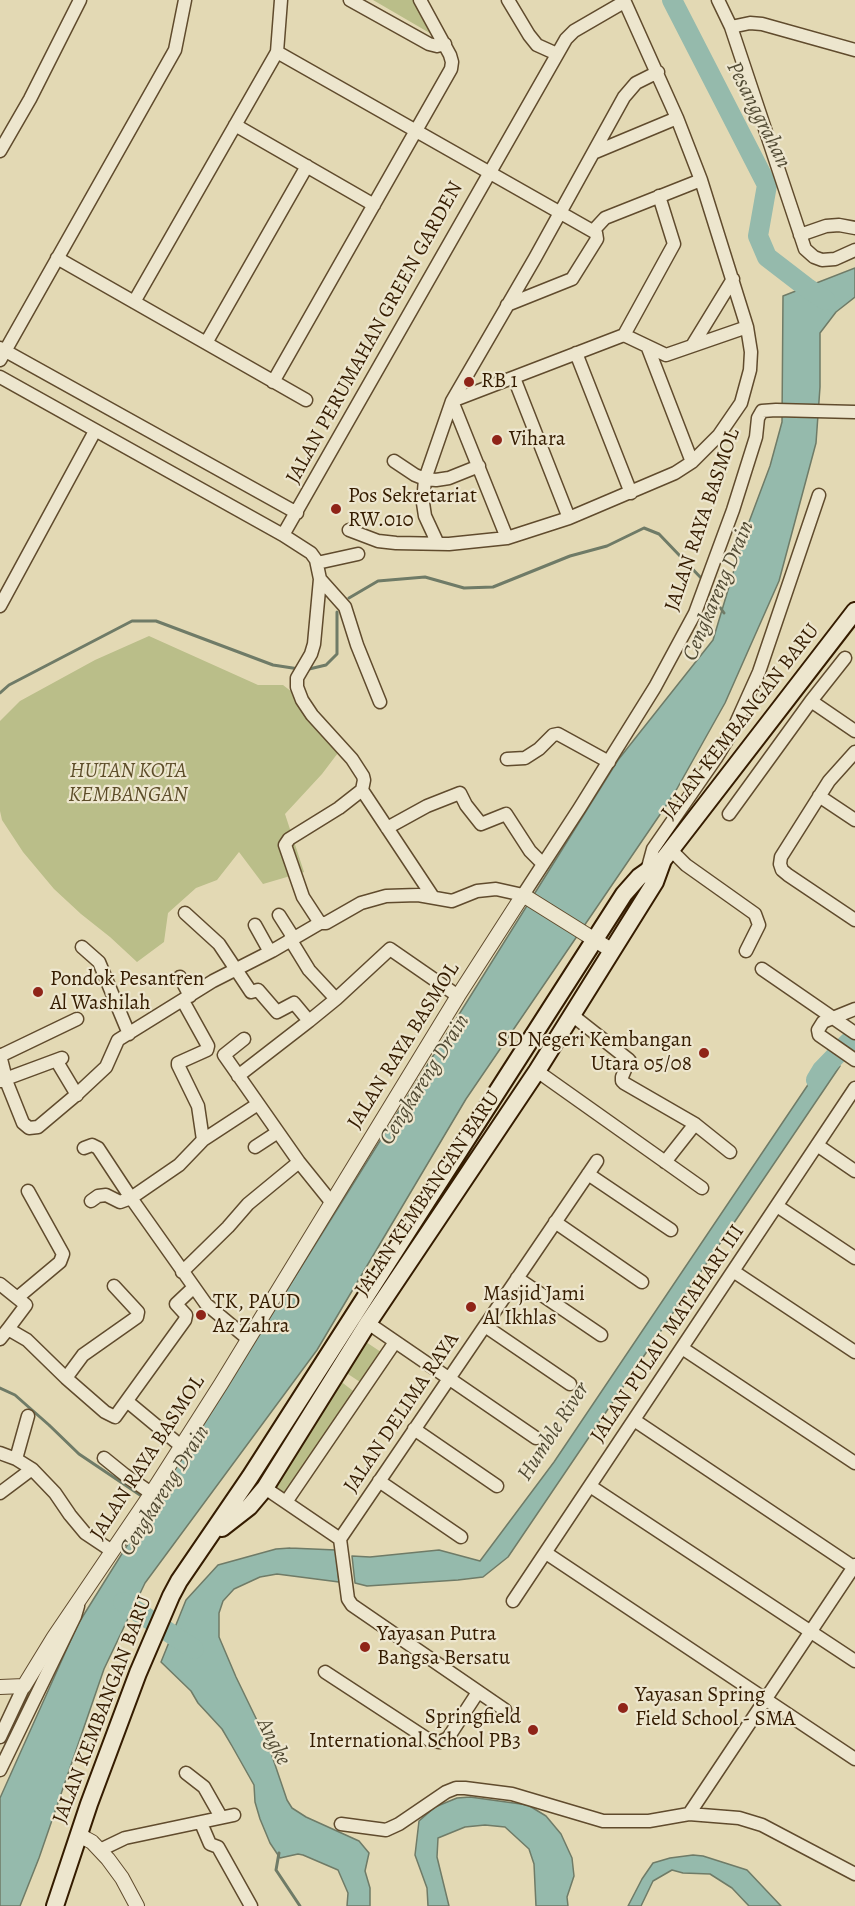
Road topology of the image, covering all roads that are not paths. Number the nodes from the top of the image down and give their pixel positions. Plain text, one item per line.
1 (80, 0) edge
2 (185, 0) edge
3 (281, 0) edge
4 (350, 0) edge
5 (420, 0) edge
6 (508, 0) edge
7 (718, 0) edge
8 (624, 1) edge
9 (731, 27) junction
10 (445, 44) junction
11 (855, 50) edge
12 (277, 52) junction
13 (557, 54) junction
14 (658, 72) junction
15 (677, 118) junction
16 (235, 125) junction
17 (416, 132) junction
18 (0, 151) edge
19 (593, 153) junction
20 (307, 166) junction
21 (488, 173) junction
22 (701, 180) junction
23 (659, 196) junction
24 (374, 205) junction
25 (560, 213) junction
26 (855, 228) edge
27 (593, 231) junction
28 (800, 235) junction
29 (855, 250) edge
30 (57, 258) junction
31 (733, 279) junction
32 (135, 302) junction
33 (507, 305) junction
34 (747, 327) junction
35 (624, 335) junction
36 (206, 343) junction
37 (692, 346) junction
38 (648, 348) junction
39 (2, 353) edge
40 (576, 353) junction
41 (0, 377) edge
42 (514, 378) junction
43 (273, 382) junction
44 (306, 400) dead end
45 (452, 401) junction
46 (855, 412) edge
47 (95, 430) junction
48 (394, 461) dead end
49 (692, 462) junction
50 (479, 466) junction
51 (425, 479) junction
52 (631, 493) junction
53 (819, 495) dead end
54 (297, 513) junction
55 (569, 518) junction
56 (350, 530) dead end
57 (284, 535) junction
58 (507, 538) junction
59 (438, 544) junction
60 (358, 554) dead end
61 (317, 563) junction
62 (321, 579) junction
63 (0, 606) edge
64 (855, 611) edge
65 (845, 658) dead end
66 (811, 701) junction
67 (380, 702) dead end
68 (855, 731) edge
69 (855, 752) edge
70 (507, 759) dead end
71 (609, 762) junction
72 (362, 790) junction
73 (819, 796) junction
74 (729, 814) dead end
75 (855, 820) edge
76 (387, 828) junction
77 (667, 855) junction
78 (543, 864) junction
79 (647, 871) junction
80 (525, 896) junction
81 (433, 897) junction
82 (185, 913) dead end
83 (279, 915) dead end
84 (855, 920) edge
85 (320, 923) junction
86 (255, 925) dead end
87 (589, 936) junction
88 (292, 938) junction
89 (82, 947) dead end
90 (612, 950) junction
91 (746, 951) dead end
92 (270, 952) junction
93 (235, 969) junction
94 (762, 969) dead end
95 (180, 977) dead end
96 (458, 996) junction
97 (186, 998) junction
98 (336, 999) junction
99 (855, 1009) edge
100 (572, 1015) junction
101 (77, 1019) dead end
102 (836, 1020) junction
103 (309, 1021) junction
104 (855, 1033) edge
105 (129, 1034) junction
106 (244, 1038) dead end
107 (208, 1046) junction
108 (0, 1055) edge
109 (224, 1055) junction
110 (853, 1058) edge
111 (537, 1071) junction
112 (238, 1076) junction
113 (3, 1080) edge
114 (855, 1088) edge
115 (77, 1095) junction
116 (258, 1104) junction
117 (695, 1124) junction
118 (278, 1132) junction
119 (203, 1140) junction
120 (817, 1145) junction
121 (255, 1147) dead end
122 (84, 1148) dead end
123 (730, 1152) dead end
124 (597, 1161) dead end
125 (299, 1162) junction
126 (665, 1162) junction
127 (855, 1171) edge
128 (588, 1174) junction
129 (702, 1188) dead end
130 (28, 1191) dead end
131 (130, 1198) junction
132 (91, 1201) dead end
133 (332, 1203) junction
134 (777, 1206) junction
135 (555, 1222) junction
136 (671, 1230) dead end
137 (855, 1258) edge
138 (733, 1271) junction
139 (182, 1272) junction
140 (517, 1278) junction
141 (642, 1282) dead end
142 (0, 1284) edge
143 (114, 1286) dead end
144 (194, 1287) junction
145 (17, 1298) junction
146 (368, 1323) junction
147 (485, 1326) junction
148 (8, 1329) junction
149 (601, 1335) dead end
150 (0, 1339) edge
151 (248, 1339) junction
152 (395, 1342) junction
153 (682, 1348) junction
154 (855, 1352) edge
155 (66, 1378) junction
156 (449, 1378) junction
157 (570, 1384) dead end
158 (128, 1401) junction
159 (28, 1416) dead end
160 (634, 1420) junction
161 (414, 1429) junction
162 (536, 1438) dead end
163 (182, 1446) junction
164 (0, 1453) edge
165 (104, 1458) dead end
166 (16, 1459) junction
167 (855, 1463) edge
168 (32, 1469) junction
169 (379, 1481) junction
170 (497, 1486) dead end
171 (590, 1486) junction
172 (265, 1488) junction
173 (0, 1493) edge
174 (147, 1499) junction
175 (286, 1502) junction
176 (210, 1537) junction
177 (461, 1537) dead end
178 (339, 1541) junction
179 (112, 1551) junction
180 (546, 1553) junction
181 (855, 1566) edge
182 (80, 1599) junction
183 (513, 1600) dead end
184 (811, 1631) junction
185 (855, 1661) edge
186 (325, 1672) dead end
187 (24, 1686) junction
188 (0, 1687) edge
189 (478, 1692) junction
190 (766, 1699) junction
191 (505, 1710) dead end
192 (0, 1737) edge
193 (855, 1759) edge
194 (0, 1770) edge
195 (186, 1773) dead end
196 (689, 1814) junction
197 (234, 1815) dead end
198 (221, 1817) junction
199 (201, 1823) junction
200 (341, 1824) dead end
201 (80, 1835) junction
202 (100, 1850) junction
203 (855, 1875) edge
204 (55, 1906) edge
205 (137, 1906) edge
206 (251, 1906) edge

1 - 18 street
2 - 30 street, JALAN PERUMAHAN GREEN GARDEN
3 - 12 street
4 - 10 street
5 - 10 street
6 - 13 street
7 - 9 street
8 - 13 street, JALAN PERUMAHAN GREEN GARDEN
8 - 14 street, JALAN PERUMAHAN GREEN GARDEN
9 - 11 street
9 - 28 street
10 - 17 street
12 - 16 street
12 - 17 street, JALAN PERUMAHAN GREEN GARDEN
13 - 21 street, JALAN PERUMAHAN GREEN GARDEN
14 - 15 street, JALAN PERUMAHAN GREEN GARDEN
14 - 19 street
15 - 19 street
15 - 22 street, JALAN PERUMAHAN GREEN GARDEN
16 - 20 street
16 - 32 street
17 - 21 street, JALAN PERUMAHAN GREEN GARDEN
17 - 24 street
19 - 25 street
20 - 24 street
20 - 36 street
21 - 25 street, JALAN PERUMAHAN GREEN GARDEN
21 - 54 street, JALAN PERUMAHAN GREEN GARDEN
22 - 23 street
22 - 31 street, JALAN PERUMAHAN GREEN GARDEN
23 - 27 street
23 - 35 street
24 - 43 street
25 - 27 street, JALAN PERUMAHAN GREEN GARDEN
25 - 33 street
26 - 28 street
27 - 33 street
28 - 29 street
30 - 32 street, JALAN PERUMAHAN GREEN GARDEN
30 - 39 street, JALAN PERUMAHAN GREEN GARDEN
31 - 34 street, JALAN PERUMAHAN GREEN GARDEN
31 - 37 street
32 - 36 street, JALAN PERUMAHAN GREEN GARDEN
33 - 45 street
34 - 37 street
34 - 49 street, JALAN PERUMAHAN GREEN GARDEN
35 - 38 street
35 - 40 street
36 - 43 street, JALAN PERUMAHAN GREEN GARDEN
37 - 38 street
38 - 49 street
39 - 54 street, JALAN PERUMAHAN GREEN GARDEN
40 - 42 street
40 - 52 street
41 - 47 street
42 - 45 street
42 - 55 street
43 - 44 street, JALAN PERUMAHAN GREEN GARDEN
45 - 50 street
45 - 51 street
46 - 71 street, JALAN RAYA BASMOL
47 - 57 street
47 - 63 street
48 - 51 street
49 - 52 street, JALAN PERUMAHAN GREEN GARDEN
50 - 51 street
50 - 58 street
51 - 59 street
52 - 55 street, JALAN PERUMAHAN GREEN GARDEN
53 - 79 street
54 - 57 street, JALAN PERUMAHAN GREEN GARDEN
55 - 58 street, JALAN PERUMAHAN GREEN GARDEN
56 - 59 street, JALAN PERUMAHAN GREEN GARDEN
57 - 61 street
58 - 59 street, JALAN PERUMAHAN GREEN GARDEN
60 - 61 street
61 - 62 street
62 - 67 street
62 - 72 street
64 - 77 main road, JALAN KEMBANGAN BARU
65 - 66 street
66 - 68 street
66 - 74 street
69 - 73 street
70 - 71 street
71 - 78 street, JALAN RAYA BASMOL
72 - 76 street
72 - 85 street
73 - 75 street
73 - 84 street
76 - 78 street
76 - 81 street
77 - 79 main road, JALAN KEMBANGAN BARU
77 - 90 main road, JALAN KEMBANGAN BARU
77 - 91 street
78 - 80 street, JALAN RAYA BASMOL
79 - 87 main road, JALAN KEMBANGAN BARU
80 - 81 street
80 - 87 street
80 - 96 street, JALAN RAYA BASMOL
81 - 85 street
82 - 93 street
83 - 88 street
85 - 88 street
86 - 92 street
87 - 90 street
87 - 176 main road, JALAN KEMBANGAN BARU
88 - 92 street
88 - 98 street
89 - 105 street
90 - 100 main road, JALAN KEMBANGAN BARU
92 - 93 street
93 - 97 street
93 - 103 street
94 - 102 street
95 - 97 street
96 - 98 street
96 - 133 street, JALAN RAYA BASMOL
97 - 105 street
97 - 107 street
98 - 103 street
99 - 102 street
100 - 111 main road, JALAN KEMBANGAN BARU
100 - 117 street
101 - 108 street
102 - 104 street
102 - 110 street
103 - 112 street
105 - 115 street
106 - 109 street
107 - 109 street
107 - 119 street
108 - 113 street
109 - 112 street
111 - 126 street
111 - 146 main road, JALAN KEMBANGAN BARU
112 - 116 street
113 - 115 street
113 - 115 street
114 - 120 street, JALAN PULAU MATAHARI III
116 - 118 street
116 - 119 street
117 - 123 street
117 - 126 street
118 - 121 street
118 - 125 street
119 - 131 street
120 - 127 street
120 - 134 street, JALAN PULAU MATAHARI III
122 - 131 street
124 - 128 street, JALAN DELIMA RAYA
125 - 133 street
125 - 139 street
126 - 129 street
128 - 135 street, JALAN DELIMA RAYA
128 - 136 street
130 - 145 street
131 - 132 street
131 - 139 street
133 - 151 street, JALAN RAYA BASMOL
134 - 137 street
134 - 138 street, JALAN PULAU MATAHARI III
135 - 140 street, JALAN DELIMA RAYA
135 - 141 street
138 - 153 street, JALAN PULAU MATAHARI III
138 - 154 street
139 - 144 street
140 - 147 street, JALAN DELIMA RAYA
140 - 149 street
142 - 145 street
143 - 155 street
144 - 151 street
144 - 158 street
145 - 148 street
146 - 152 street
146 - 172 main road, JALAN KEMBANGAN BARU
147 - 156 street, JALAN DELIMA RAYA
147 - 157 street
148 - 150 street
148 - 155 street
151 - 163 street, JALAN RAYA BASMOL
152 - 156 street
152 - 175 street
153 - 160 street, JALAN PULAU MATAHARI III
153 - 167 street
155 - 158 street
156 - 161 street, JALAN DELIMA RAYA
156 - 162 street
158 - 163 street
159 - 166 street
160 - 171 street, JALAN PULAU MATAHARI III
160 - 181 street
161 - 169 street, JALAN DELIMA RAYA
161 - 170 street
163 - 174 street, JALAN RAYA BASMOL
164 - 166 street
165 - 174 street
166 - 168 street
168 - 173 street
168 - 179 street
169 - 177 street
169 - 178 street, JALAN DELIMA RAYA
171 - 180 street, JALAN PULAU MATAHARI III
171 - 184 street
172 - 175 street
172 - 176 main road, JALAN KEMBANGAN BARU
174 - 179 street, JALAN RAYA BASMOL
175 - 178 street
176 - 201 main road, JALAN KEMBANGAN BARU
178 - 189 street
179 - 182 street, JALAN RAYA BASMOL
180 - 183 street, JALAN PULAU MATAHARI III
180 - 190 street
181 - 184 street
182 - 187 street, JALAN RAYA BASMOL
182 - 194 street
184 - 185 street
184 - 190 street
186 - 189 street
187 - 188 street
187 - 192 street, JALAN RAYA BASMOL
189 - 191 street
190 - 193 street
190 - 196 street
195 - 198 street
196 - 200 street
196 - 203 street
197 - 198 street
198 - 199 street
199 - 202 street
199 - 206 street
201 - 202 street
201 - 204 main road, JALAN KEMBANGAN BARU
202 - 205 street

